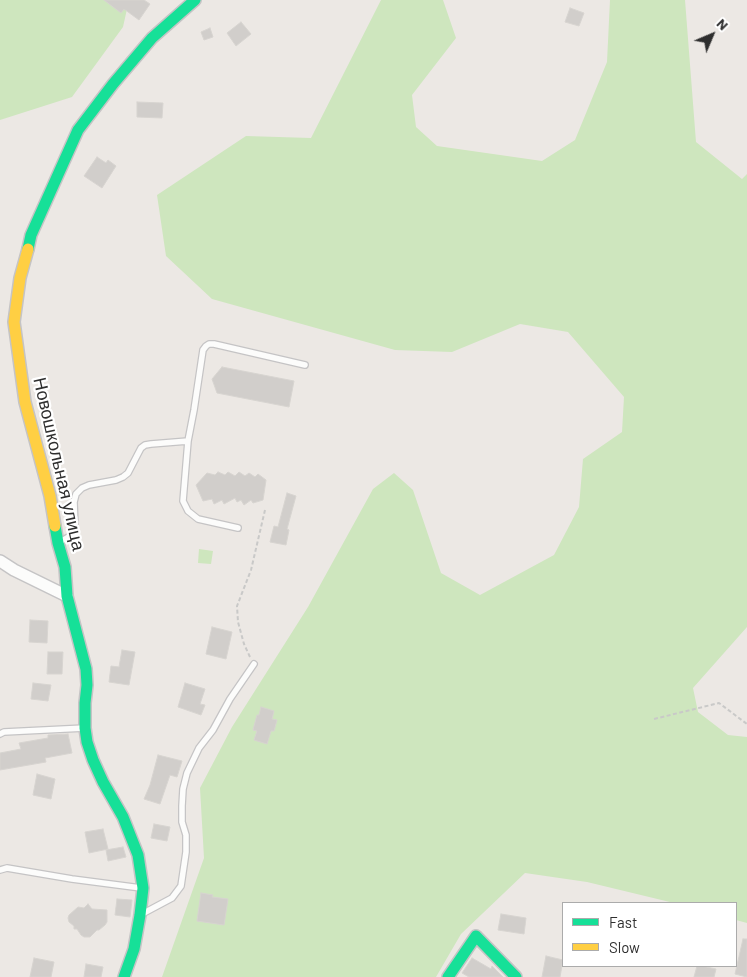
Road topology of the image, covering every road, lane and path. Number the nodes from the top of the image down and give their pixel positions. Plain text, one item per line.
1 (195, 0) edge
2 (306, 365) dead end
3 (188, 441) junction
4 (265, 510) dead end
5 (238, 528) dead end
6 (58, 543) junction
7 (0, 561) edge
8 (67, 596) junction
9 (254, 664) joint
10 (654, 719) dead end
11 (747, 724) edge
12 (85, 728) junction
13 (0, 734) edge
14 (0, 870) edge
15 (142, 888) junction
16 (140, 916) junction
17 (124, 977) edge
18 (448, 977) edge
19 (516, 977) edge

1 - 6 street, Новошкольная улица
2 - 3 lane
3 - 5 lane
3 - 6 lane
4 - 9 path
6 - 8 street, Новошкольная улица
7 - 8 street
8 - 12 street, Новошкольная улица
9 - 16 lane
10 - 11 path
12 - 13 lane
12 - 15 street, Новошкольная улица
14 - 15 lane
15 - 16 street, Новошкольная улица
16 - 17 street, Новошкольная улица
18 - 19 street

